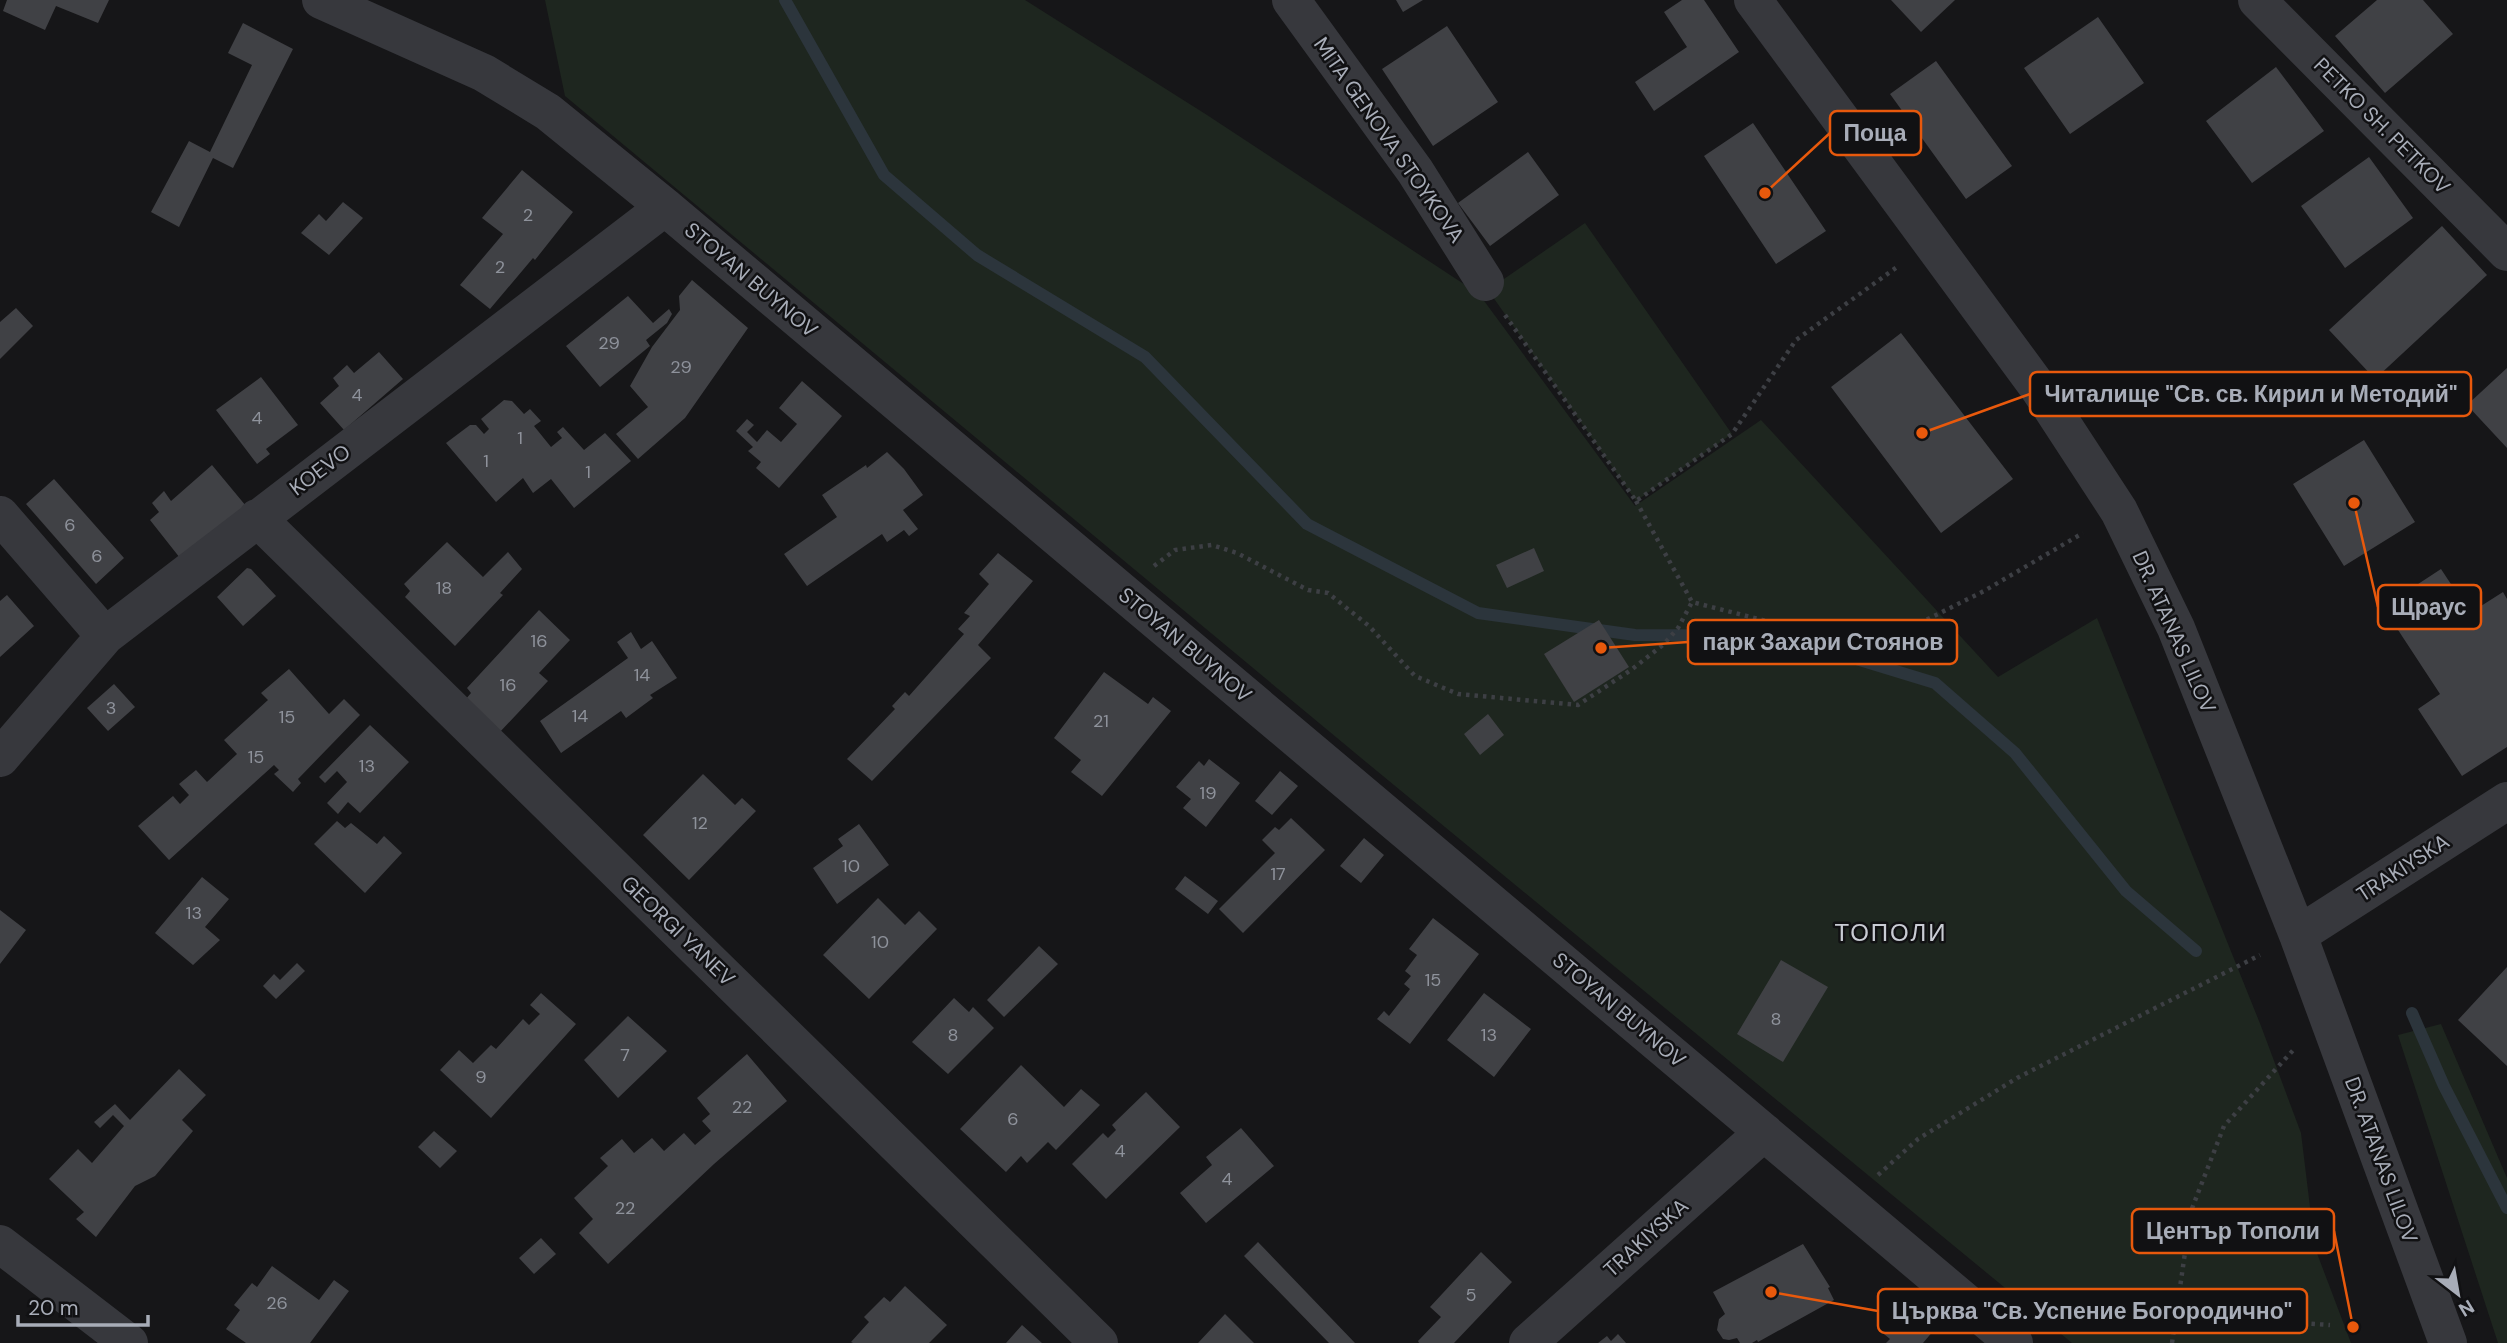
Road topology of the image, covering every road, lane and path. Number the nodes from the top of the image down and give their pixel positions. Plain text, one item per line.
1 (321, 0) edge
2 (1291, 0) edge
3 (1753, 0) edge
4 (2258, 0) edge
5 (665, 208) junction
6 (1931, 242) junction
7 (2507, 252) edge
8 (1485, 282) joint
9 (1636, 501) junction
10 (2119, 511) junction
11 (0, 515) edge
12 (257, 518) junction
13 (1117, 589) junction
14 (1692, 602) junction
15 (105, 636) junction
16 (0, 758) edge
17 (2507, 802) edge
18 (2298, 935) junction
19 (2327, 1012) junction
20 (1764, 1132) junction
21 (1847, 1202) junction
22 (0, 1244) edge
23 (2176, 1312) junction
24 (2330, 1325) dead end
25 (129, 1343) edge
26 (1099, 1343) edge
27 (1528, 1343) edge
28 (2014, 1343) edge
29 (2172, 1343) edge
30 (2448, 1343) edge

1 - 5 street, STOYAN BUYNOV
2 - 8 street, MITA GENOVA STOYKOVA
3 - 6 street, DR. ATANAS LILOV
4 - 7 street, PETKO SH. PETKOV
5 - 12 street, KOEVO
5 - 13 street, STOYAN BUYNOV
6 - 9 path
6 - 10 street, DR. ATANAS LILOV
8 - 9 path
9 - 14 path
10 - 14 path
10 - 18 street, DR. ATANAS LILOV
11 - 15 street
12 - 15 street, KOEVO
12 - 26 street, GEORGI YANEV
13 - 14 path
13 - 20 street, STOYAN BUYNOV
15 - 16 street, KOEVO
17 - 18 street, TRAKIYSKA
18 - 19 street, DR. ATANAS LILOV
18 - 21 path
19 - 23 path
19 - 30 street, DR. ATANAS LILOV
20 - 21 street, STOYAN BUYNOV
20 - 27 street, TRAKIYSKA
21 - 28 street, STOYAN BUYNOV
22 - 25 street
23 - 24 path
23 - 29 path

